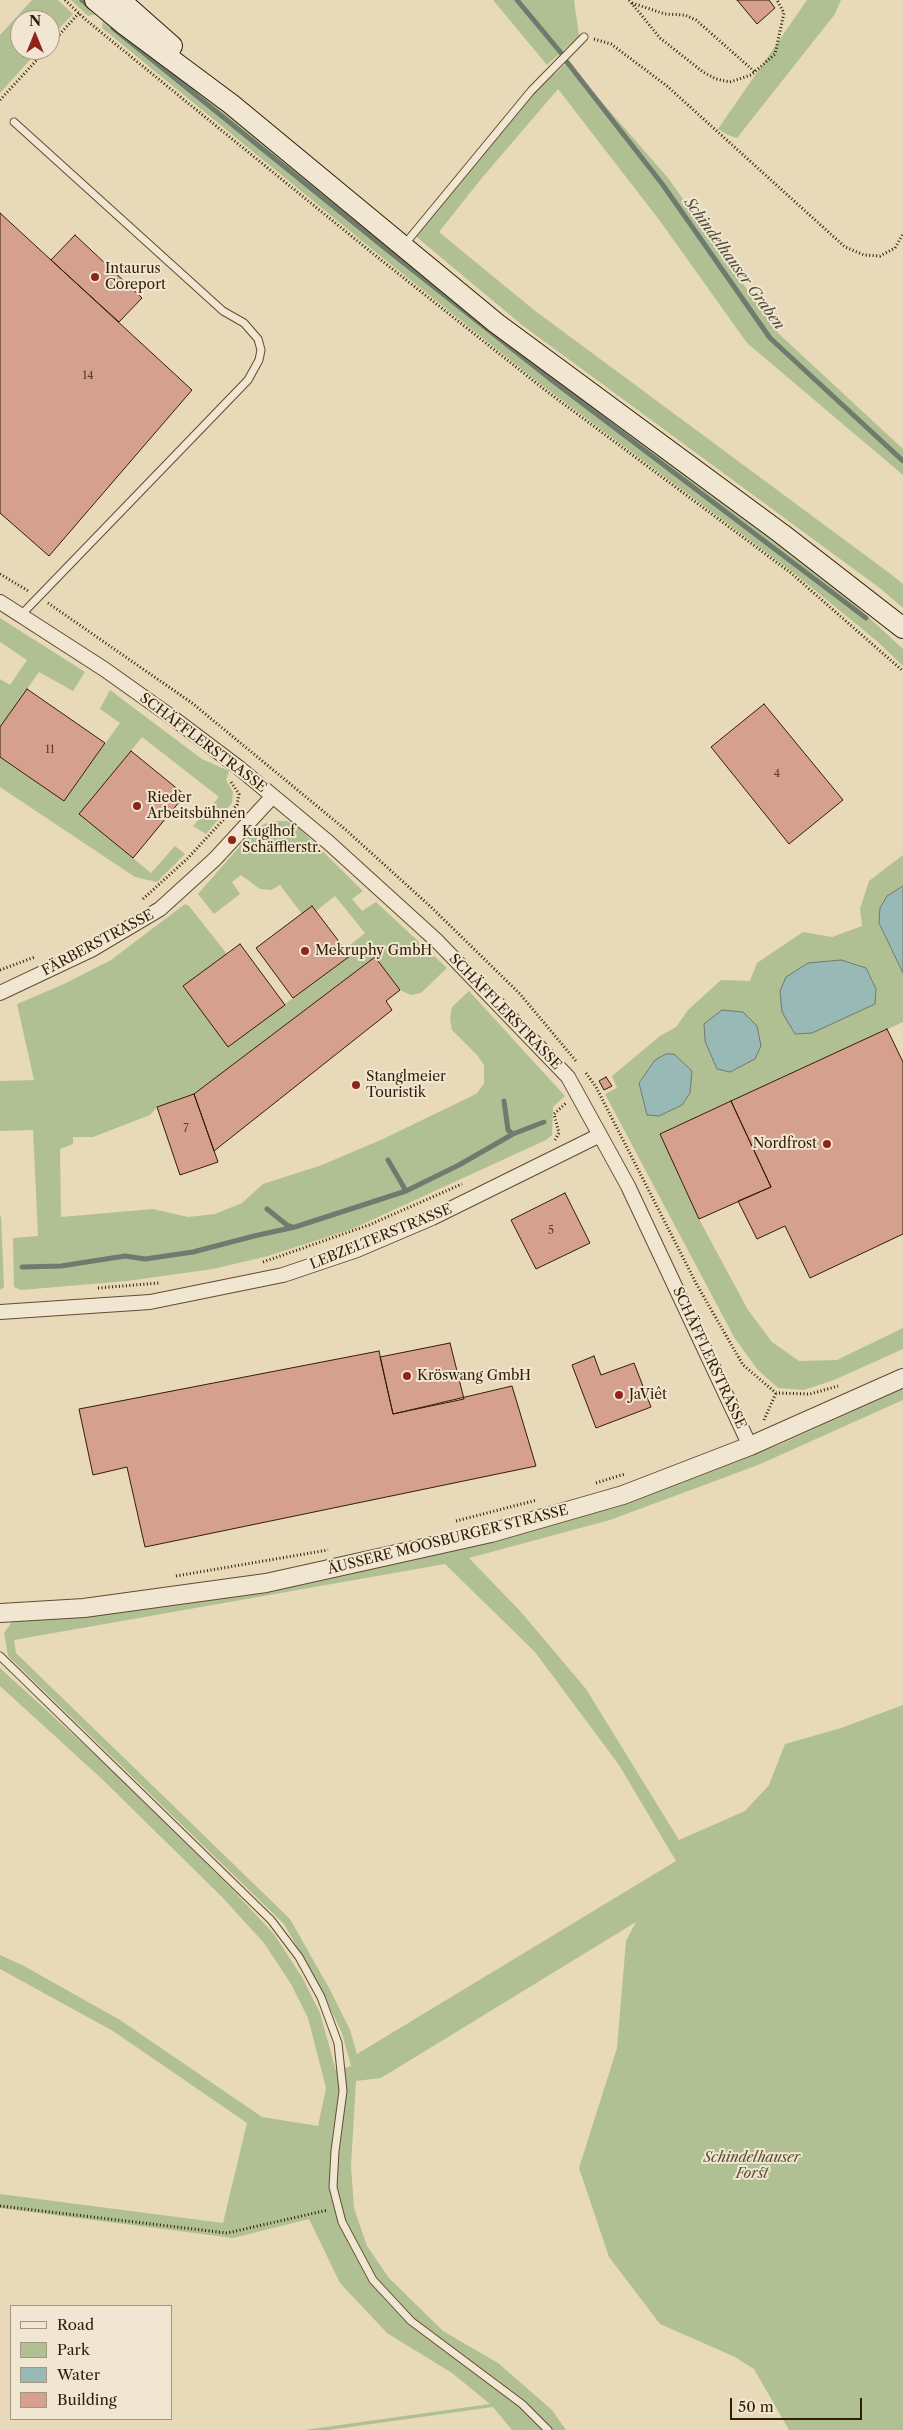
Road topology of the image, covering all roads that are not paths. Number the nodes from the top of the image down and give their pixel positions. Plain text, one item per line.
1 (95, 0) edge
2 (120, 0) edge
3 (584, 37) road end
4 (231, 104) junction
5 (14, 122) dead end
6 (403, 246) junction
7 (0, 602) edge
8 (21, 615) junction
9 (903, 628) edge
10 (272, 796) junction
11 (0, 993) edge
12 (600, 1135) junction
13 (0, 1312) edge
14 (903, 1378) edge
15 (750, 1446) junction
16 (0, 1613) edge
17 (0, 1656) edge
18 (548, 2430) edge

1 - 4 main road
2 - 4 main road
3 - 6 lane
4 - 6 main road
5 - 8 lane
6 - 9 main road
7 - 8 street, SCHÄFFLERSTRASSE
8 - 10 street, SCHÄFFLERSTRASSE
10 - 11 street, FÄRBERSTRASSE
10 - 12 street, SCHÄFFLERSTRASSE
12 - 13 street, LEBZELTERSTRASSE
12 - 15 street, SCHÄFFLERSTRASSE
14 - 15 street, ÄUSSERE MOOSBURGER STRASSE
15 - 16 street, ÄUSSERE MOOSBURGER STRASSE
17 - 18 lane

